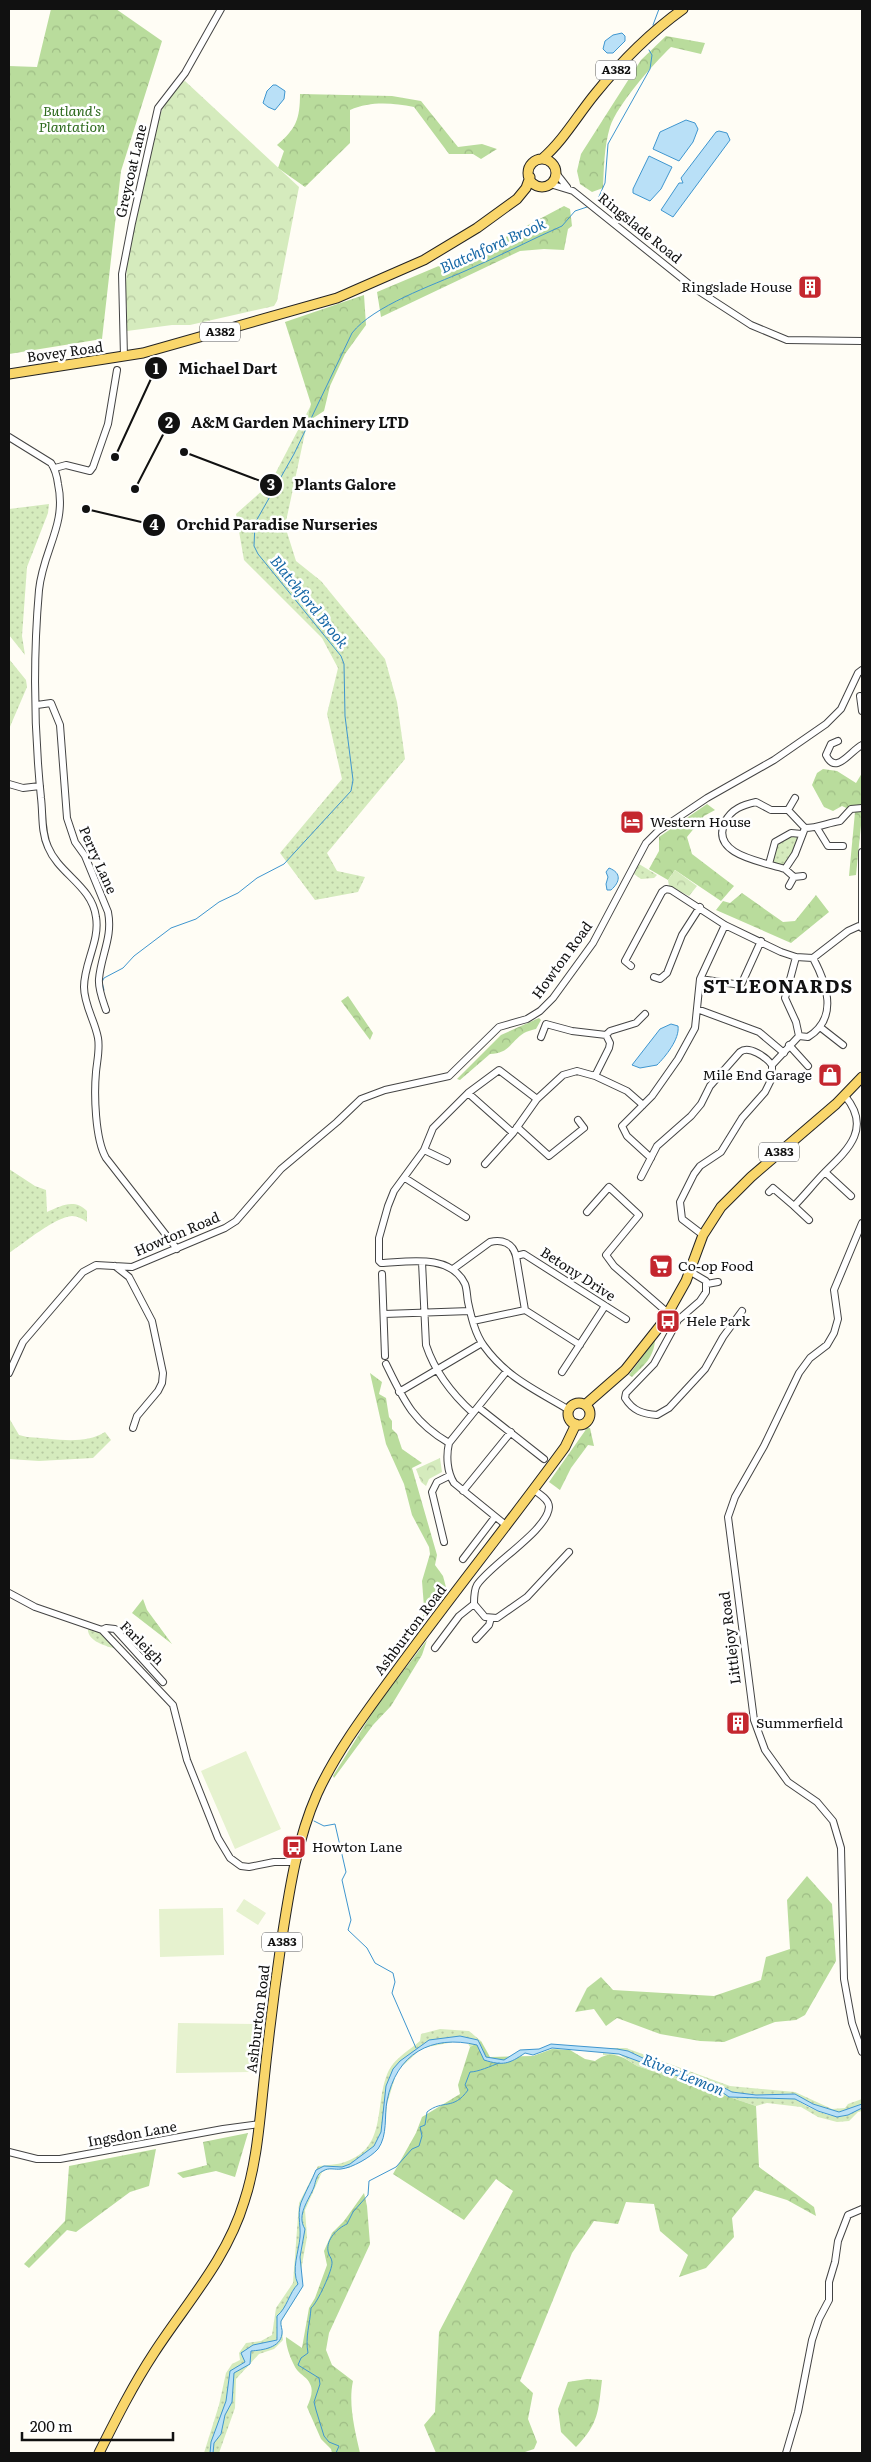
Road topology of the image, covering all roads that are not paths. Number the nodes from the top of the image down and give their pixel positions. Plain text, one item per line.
1 (221, 9) edge
2 (683, 9) edge
3 (561, 141) junction
4 (542, 159) junction
5 (555, 169) junction
6 (530, 177) junction
7 (550, 184) junction
8 (540, 186) junction
9 (568, 188) junction
10 (517, 198) junction
11 (862, 341) edge
12 (124, 357) junction
13 (117, 370) dead end
14 (9, 374) edge
15 (9, 438) edge
16 (55, 468) junction
17 (862, 670) edge
18 (860, 696) dead end
19 (37, 706) junction
20 (862, 711) edge
21 (838, 741) dead end
22 (862, 745) edge
23 (9, 784) edge
24 (40, 786) junction
25 (794, 798) dead end
26 (862, 808) edge
27 (788, 810) junction
28 (817, 828) junction
29 (803, 831) junction
30 (843, 846) dead end
31 (862, 852) edge
32 (769, 864) junction
33 (785, 869) junction
34 (803, 876) dead end
35 (794, 877) junction
36 (788, 886) dead end
37 (700, 907) junction
38 (725, 925) junction
39 (860, 927) edge
40 (761, 941) junction
41 (796, 957) junction
42 (813, 958) junction
43 (631, 966) dead end
44 (654, 977) dead end
45 (700, 979) junction
46 (697, 1008) junction
47 (106, 1010) dead end
48 (645, 1014) dead end
49 (820, 1027) junction
50 (606, 1035) junction
51 (799, 1036) junction
52 (541, 1037) dead end
53 (789, 1045) junction
54 (843, 1045) dead end
55 (784, 1053) junction
56 (772, 1065) junction
57 (808, 1066) dead end
58 (595, 1076) junction
59 (862, 1077) edge
60 (468, 1093) junction
61 (845, 1096) junction
62 (537, 1099) junction
63 (643, 1105) junction
64 (578, 1120) dead end
65 (861, 1126) edge
66 (515, 1130) junction
67 (424, 1150) junction
68 (651, 1158) junction
69 (447, 1161) dead end
70 (485, 1164) dead end
71 (825, 1172) junction
72 (641, 1177) dead end
73 (405, 1178) junction
74 (769, 1192) dead end
75 (851, 1196) dead end
76 (794, 1206) junction
77 (587, 1212) dead end
78 (466, 1217) dead end
79 (809, 1220) dead end
80 (862, 1223) edge
81 (703, 1235) junction
82 (177, 1249) junction
83 (516, 1256) junction
84 (422, 1262) junction
85 (115, 1266) junction
86 (132, 1267) junction
87 (453, 1269) junction
88 (689, 1271) junction
89 (382, 1274) dead end
90 (129, 1277) junction
91 (718, 1282) dead end
92 (707, 1284) junction
93 (605, 1306) junction
94 (525, 1310) junction
95 (470, 1311) junction
96 (742, 1311) dead end
97 (424, 1313) junction
98 (668, 1313) junction
99 (384, 1314) junction
100 (626, 1319) dead end
101 (473, 1321) junction
102 (482, 1343) junction
103 (580, 1345) junction
104 (385, 1356) dead end
105 (386, 1364) dead end
106 (436, 1370) junction
107 (506, 1372) junction
108 (562, 1372) dead end
109 (9, 1373) edge
110 (399, 1392) junction
111 (585, 1405) junction
112 (478, 1407) junction
113 (569, 1410) junction
114 (473, 1413) junction
115 (576, 1424) junction
116 (133, 1428) dead end
117 (511, 1432) junction
118 (449, 1443) junction
119 (544, 1459) dead end
120 (449, 1476) junction
121 (534, 1490) junction
122 (463, 1491) junction
123 (495, 1518) junction
124 (507, 1526) junction
125 (444, 1542) dead end
126 (569, 1552) dead end
127 (463, 1560) dead end
128 (9, 1593) edge
129 (474, 1604) junction
130 (491, 1618) junction
131 (102, 1630) junction
132 (476, 1639) dead end
133 (435, 1648) dead end
134 (163, 1682) dead end
135 (296, 1862) junction
136 (862, 2052) edge
137 (259, 2124) junction
138 (9, 2152) edge
139 (862, 2209) edge
140 (100, 2453) edge
141 (786, 2453) edge

1 - 12 street, Greycoat Lane
2 - 3 main road, A382
3 - 4 main road, A382
3 - 5 main road, A382
4 - 5 main road
4 - 6 main road
5 - 7 main road
5 - 9 street, Ringslade Road
6 - 8 main road
6 - 10 main road, A382
7 - 8 main road
7 - 9 street, Ringslade Road
8 - 10 main road, A382
9 - 11 street, Ringslade Road
10 - 12 main road, A382
12 - 14 main road, Bovey Road / A382
13 - 16 street
15 - 16 street
16 - 19 street
17 - 82 street, Howton Road
18 - 20 street
19 - 24 street
19 - 47 street, Perry Lane
21 - 22 street
23 - 24 street
24 - 82 street
25 - 27 street
26 - 28 street
27 - 29 street
27 - 32 street
28 - 29 street
28 - 30 street
29 - 32 street
29 - 33 street
31 - 39 street
32 - 33 street
33 - 35 street
34 - 35 street
35 - 36 street
37 - 38 street
37 - 43 street
37 - 44 street
38 - 40 street
38 - 45 street
39 - 42 street
40 - 41 street
40 - 45 street
41 - 42 street
41 - 51 street
42 - 49 street
45 - 46 street
46 - 55 street
46 - 63 street
48 - 50 street
49 - 51 street
49 - 54 street
50 - 52 street
50 - 58 street
51 - 53 street
53 - 55 street
53 - 57 street
55 - 56 street
56 - 68 street
56 - 81 street
58 - 62 street
58 - 63 street
59 - 61 main road, A383
60 - 62 street
60 - 66 street
60 - 67 street
61 - 65 street
61 - 81 main road, A383
62 - 66 street
63 - 68 street
64 - 66 street
65 - 71 street
66 - 70 street
67 - 69 street
67 - 73 street
68 - 72 street
71 - 75 street
71 - 76 street
73 - 78 street
73 - 84 street
74 - 76 street
76 - 79 street
77 - 98 street
80 - 136 street, Littlejoy Road
81 - 88 main road, A383
82 - 86 street, Howton Road
83 - 87 street
83 - 93 street, Betony Drive
83 - 94 street
84 - 87 street
84 - 97 street
85 - 86 street, Howton Road
85 - 90 street
85 - 109 street, Howton Road
86 - 90 street
87 - 95 street
88 - 92 street
88 - 98 main road, A383
89 - 99 street
90 - 116 street
91 - 92 street
92 - 96 street
93 - 100 street, Betony Drive
93 - 103 street
94 - 101 street
94 - 103 street
95 - 97 street
95 - 101 street
97 - 99 street
97 - 106 street
98 - 111 main road, A383
99 - 104 street
101 - 102 street
102 - 106 street
102 - 107 street
103 - 108 street
105 - 110 street
106 - 110 street
106 - 114 street
107 - 112 street
107 - 113 street
110 - 118 street
111 - 113 main road, A383
111 - 115 main road, Ashburton Road / A383
112 - 114 street
112 - 117 street
113 - 115 main road
114 - 118 street
115 - 121 main road, Ashburton Road / A383
117 - 119 street
117 - 122 street
118 - 120 street
120 - 122 street
120 - 125 street
121 - 124 main road, Ashburton Road / A383
121 - 129 street
122 - 123 street
123 - 124 street
123 - 127 street
124 - 135 main road, Ashburton Road / A383
126 - 130 street
128 - 131 street
129 - 130 street
129 - 133 street
130 - 132 street
131 - 134 street, Farleigh
131 - 135 street
135 - 137 main road, Ashburton Road / A383
137 - 138 street, Ingsdon Lane
137 - 140 main road, Ashburton Road / A383
139 - 141 street

